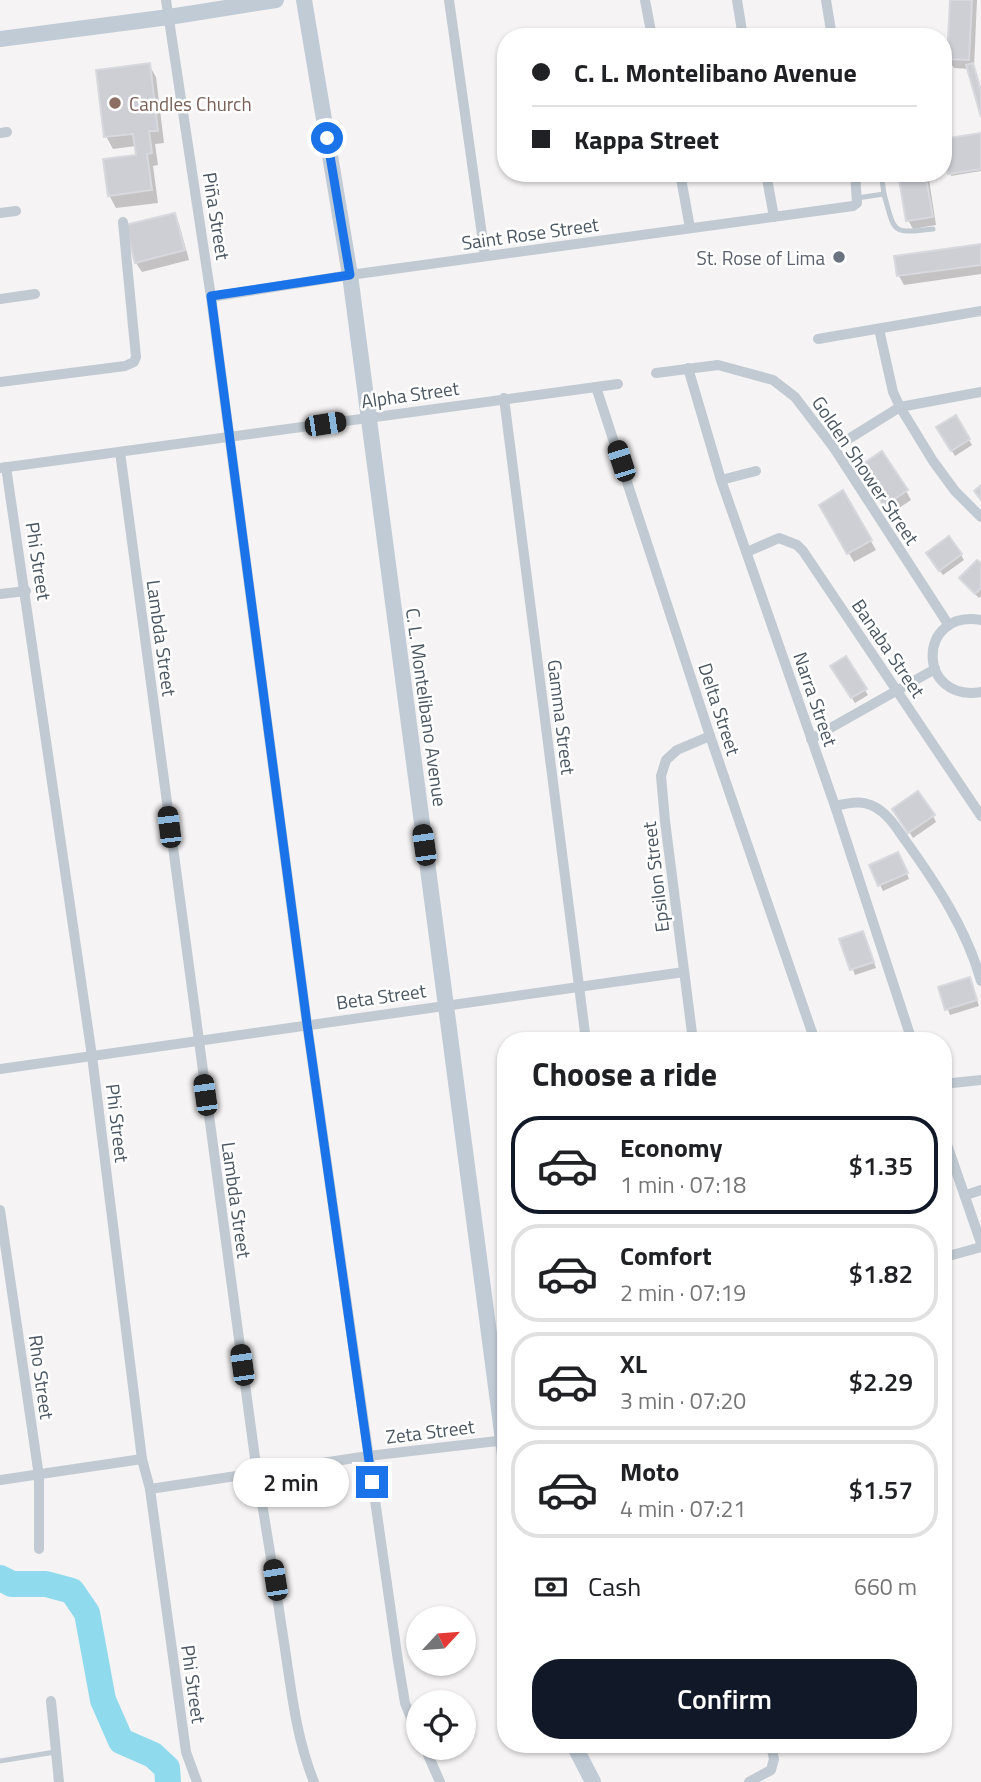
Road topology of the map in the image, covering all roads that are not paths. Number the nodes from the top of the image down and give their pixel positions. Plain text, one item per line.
1 (166, 0) edge
2 (275, 0) edge
3 (304, 0) edge
4 (449, 0) edge
5 (645, 0) edge
6 (737, 0) edge
7 (826, 0) edge
8 (169, 17) junction
9 (650, 28) edge
10 (742, 28) edge
11 (831, 28) edge
12 (0, 38) edge
13 (682, 182) edge
14 (768, 182) edge
15 (855, 182) edge
16 (882, 182) edge
17 (884, 194) junction
18 (855, 202) junction
19 (16, 211) dead end
20 (0, 213) edge
21 (774, 217) junction
22 (122, 222) dead end
23 (691, 228) junction
24 (933, 229) dead end
25 (485, 256) junction
26 (350, 275) junction
27 (35, 294) dead end
28 (211, 296) junction
29 (0, 299) edge
30 (981, 311) edge
31 (879, 329) junction
32 (818, 339) dead end
33 (688, 368) junction
34 (656, 373) dead end
35 (0, 383) edge
36 (618, 384) dead end
37 (596, 387) junction
38 (981, 392) edge
39 (504, 398) junction
40 (900, 407) junction
41 (367, 418) junction
42 (229, 438) junction
43 (834, 449) junction
44 (120, 452) junction
45 (3, 468) edge
46 (755, 471) dead end
47 (722, 480) junction
48 (981, 517) edge
49 (747, 552) junction
50 (26, 591) junction
51 (0, 594) edge
52 (981, 620) edge
53 (948, 624) junction
54 (935, 669) junction
55 (895, 689) junction
56 (981, 692) edge
57 (710, 736) junction
58 (811, 739) junction
59 (835, 806) junction
60 (981, 816) edge
61 (684, 972) junction
62 (981, 981) edge
63 (579, 988) junction
64 (445, 1005) junction
65 (307, 1024) junction
66 (585, 1032) edge
67 (692, 1032) edge
68 (812, 1032) edge
69 (909, 1032) edge
70 (197, 1041) junction
71 (92, 1056) junction
72 (0, 1069) edge
73 (981, 1080) edge
74 (952, 1083) edge
75 (952, 1157) edge
76 (981, 1190) edge
77 (966, 1195) junction
78 (0, 1210) edge
79 (981, 1245) edge
80 (952, 1255) edge
81 (497, 1388) edge
82 (497, 1441) edge
83 (368, 1456) junction
84 (142, 1459) junction
85 (257, 1473) junction
86 (39, 1476) junction
87 (0, 1480) edge
88 (150, 1489) junction
89 (39, 1549) dead end
90 (51, 1702) dead end
91 (406, 1705) edge
92 (55, 1752) junction
93 (581, 1753) edge
94 (773, 1753) edge
95 (430, 1760) edge
96 (0, 1762) edge
97 (59, 1782) edge
98 (197, 1782) edge
99 (314, 1782) edge
100 (440, 1782) edge
101 (593, 1782) edge
102 (749, 1782) edge

1 - 8 street, Piña Street
2 - 8 street
3 - 26 street, C. L. Montelibano Avenue
4 - 25 street
5 - 9 street
6 - 10 street
7 - 11 street
8 - 12 street
8 - 28 street, Piña Street
13 - 23 street
14 - 21 street
15 - 18 street
16 - 17 lane
17 - 18 lane
17 - 24 lane
18 - 21 street, Saint Rose Street
19 - 20 street
21 - 23 street, Saint Rose Street
22 - 35 street
23 - 25 street, Saint Rose Street
25 - 26 street, Saint Rose Street
26 - 28 street, Saint Rose Street
26 - 41 street, C. L. Montelibano Avenue
27 - 29 street
28 - 42 street, Piña Street
30 - 31 street
31 - 32 street
31 - 40 street
33 - 34 street
33 - 43 street, Golden Shower Street
33 - 47 street, Narra Street
36 - 37 street, Alpha Street
37 - 39 street, Alpha Street
37 - 57 street, Delta Street
38 - 40 street
39 - 41 street, Alpha Street
39 - 63 street, Gamma Street
40 - 43 street
40 - 48 street
41 - 42 street, Alpha Street
41 - 64 street, C. L. Montelibano Avenue
42 - 44 street, Alpha Street
42 - 65 street, Piña Street
43 - 53 street, Golden Shower Street
44 - 45 street, Alpha Street
44 - 70 street, Lambda Street
45 - 50 street, Phi Street
46 - 47 street
47 - 49 street, Narra Street
49 - 55 street, Banaba Street
49 - 58 street, Narra Street
50 - 51 street
50 - 71 street, Phi Street
52 - 53 street
53 - 54 street
54 - 55 street
54 - 56 street
55 - 58 street
55 - 60 street, Banaba Street
57 - 61 street, Epsilon Street
57 - 68 street, Delta Street
58 - 59 street, Narra Street
59 - 62 street
59 - 69 street, Narra Street
61 - 63 street, Beta Street
61 - 67 street, Epsilon Street
63 - 64 street, Beta Street
63 - 66 street, Gamma Street
64 - 65 street, Beta Street
64 - 81 street, C. L. Montelibano Avenue
65 - 70 street, Beta Street
65 - 83 street, Piña Street
70 - 71 street, Beta Street
70 - 85 street, Lambda Street
71 - 72 street, Beta Street
71 - 84 street, Phi Street
73 - 74 street
75 - 77 street
76 - 77 street
77 - 79 street
78 - 86 street, Rho Street
79 - 80 street
82 - 83 street, Zeta Street
83 - 85 street, Zeta Street
83 - 91 street, Piña Street
84 - 86 street
84 - 88 street, Phi Street
85 - 88 street, Zeta Street
85 - 99 street, Lambda Street
86 - 87 street
86 - 89 street, Rho Street
88 - 98 street, Phi Street
90 - 92 street
92 - 96 lane
92 - 97 street
93 - 101 street
94 - 102 street
95 - 100 street

